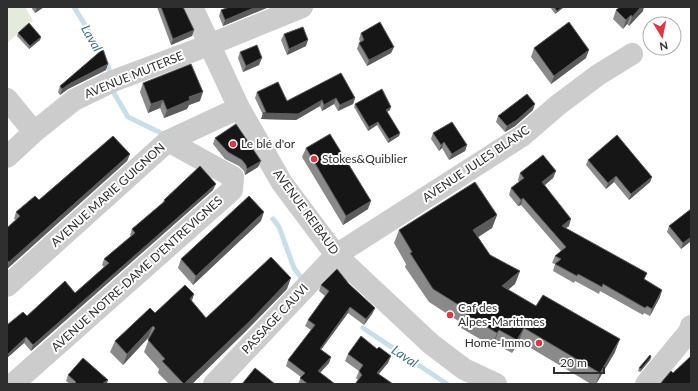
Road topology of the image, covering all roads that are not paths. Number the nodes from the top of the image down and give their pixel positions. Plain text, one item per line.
1 (192, 7) edge
2 (302, 7) edge
3 (209, 45) junction
4 (632, 54) dead end
5 (7, 98) edge
6 (239, 108) junction
7 (34, 132) junction
8 (168, 141) junction
9 (7, 156) edge
10 (336, 255) junction
11 (7, 286) edge
12 (691, 326) edge
13 (13, 384) edge
14 (214, 384) edge
15 (496, 384) edge
16 (646, 384) edge

1 - 3 street, AVENUE REIBAUD
2 - 3 street, AVENUE MUTERSE
3 - 6 street, AVENUE REIBAUD
3 - 7 street, AVENUE MUTERSE
4 - 10 street, AVENUE JULES BLANC
5 - 7 street
6 - 8 street, AVENUE MARIE GUIGNON
6 - 10 street, AVENUE REIBAUD
7 - 9 street, AVENUE MUTERSE
8 - 11 street, AVENUE MARIE GUIGNON
8 - 13 street, AVENUE NOTRE-DAME D'ENTREVIGNES
10 - 14 street, PASSAGE CAUVI
10 - 15 street, AVENUE REIBAUD
12 - 16 street

